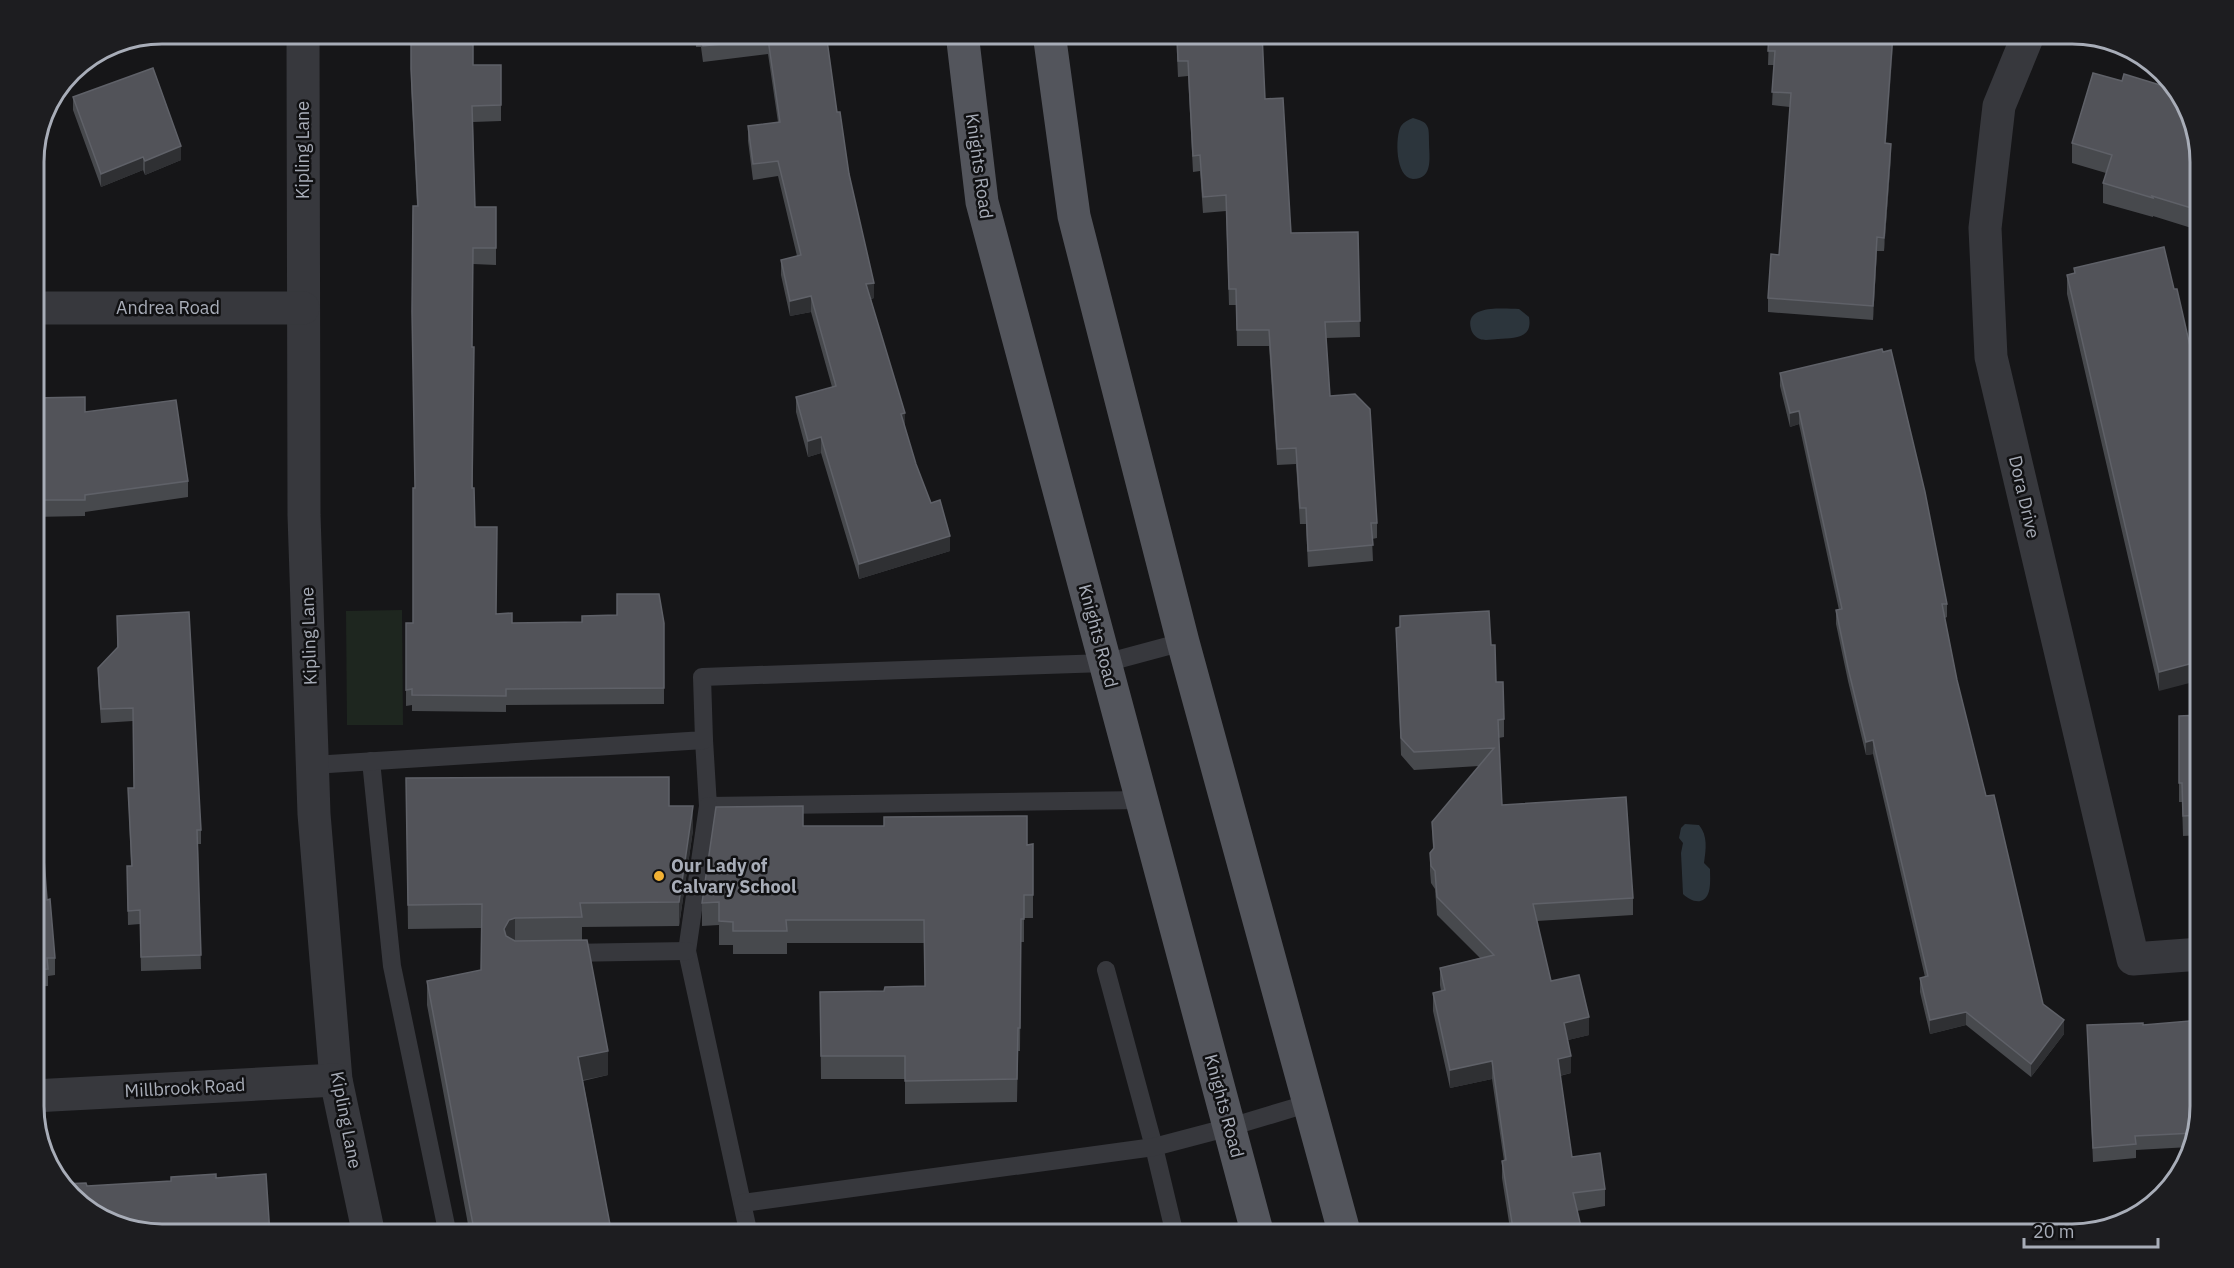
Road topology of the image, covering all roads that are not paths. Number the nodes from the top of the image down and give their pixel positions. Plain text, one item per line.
1 (303, 44) edge
2 (963, 44) edge
3 (1051, 44) edge
4 (2024, 44) edge
5 (44, 308) edge
6 (303, 308) junction
7 (1183, 642) junction
8 (1105, 663) junction
9 (704, 740) junction
10 (371, 761) junction
11 (313, 765) junction
12 (1143, 800) junction
13 (708, 806) junction
14 (687, 951) junction
15 (549, 954) edge
16 (2190, 955) edge
17 (1106, 970) dead end
18 (336, 1080) junction
19 (44, 1095) edge
20 (1311, 1103) junction
21 (1230, 1127) junction
22 (1154, 1147) junction
23 (743, 1203) junction
24 (367, 1224) edge
25 (446, 1224) edge
26 (747, 1224) edge
27 (1172, 1224) edge
28 (1255, 1224) edge
29 (1342, 1224) edge

1 - 6 street, Kipling Lane
2 - 8 main road, Knights Road
3 - 7 main road
4 - 16 street, Dora Drive
5 - 6 street, Andrea Road
6 - 11 street, Kipling Lane
7 - 8 lane
7 - 20 main road
8 - 9 lane
8 - 12 main road, Knights Road
9 - 10 lane
9 - 13 lane
10 - 11 lane
10 - 25 lane
11 - 18 street, Kipling Lane
12 - 13 lane
12 - 21 main road, Knights Road
13 - 14 lane
14 - 15 lane
14 - 23 lane
17 - 22 lane
18 - 19 street, Millbrook Road
18 - 24 street, Kipling Lane
20 - 21 lane
20 - 29 main road
21 - 22 lane
21 - 28 main road, Knights Road
22 - 23 lane
22 - 27 lane
23 - 26 lane

